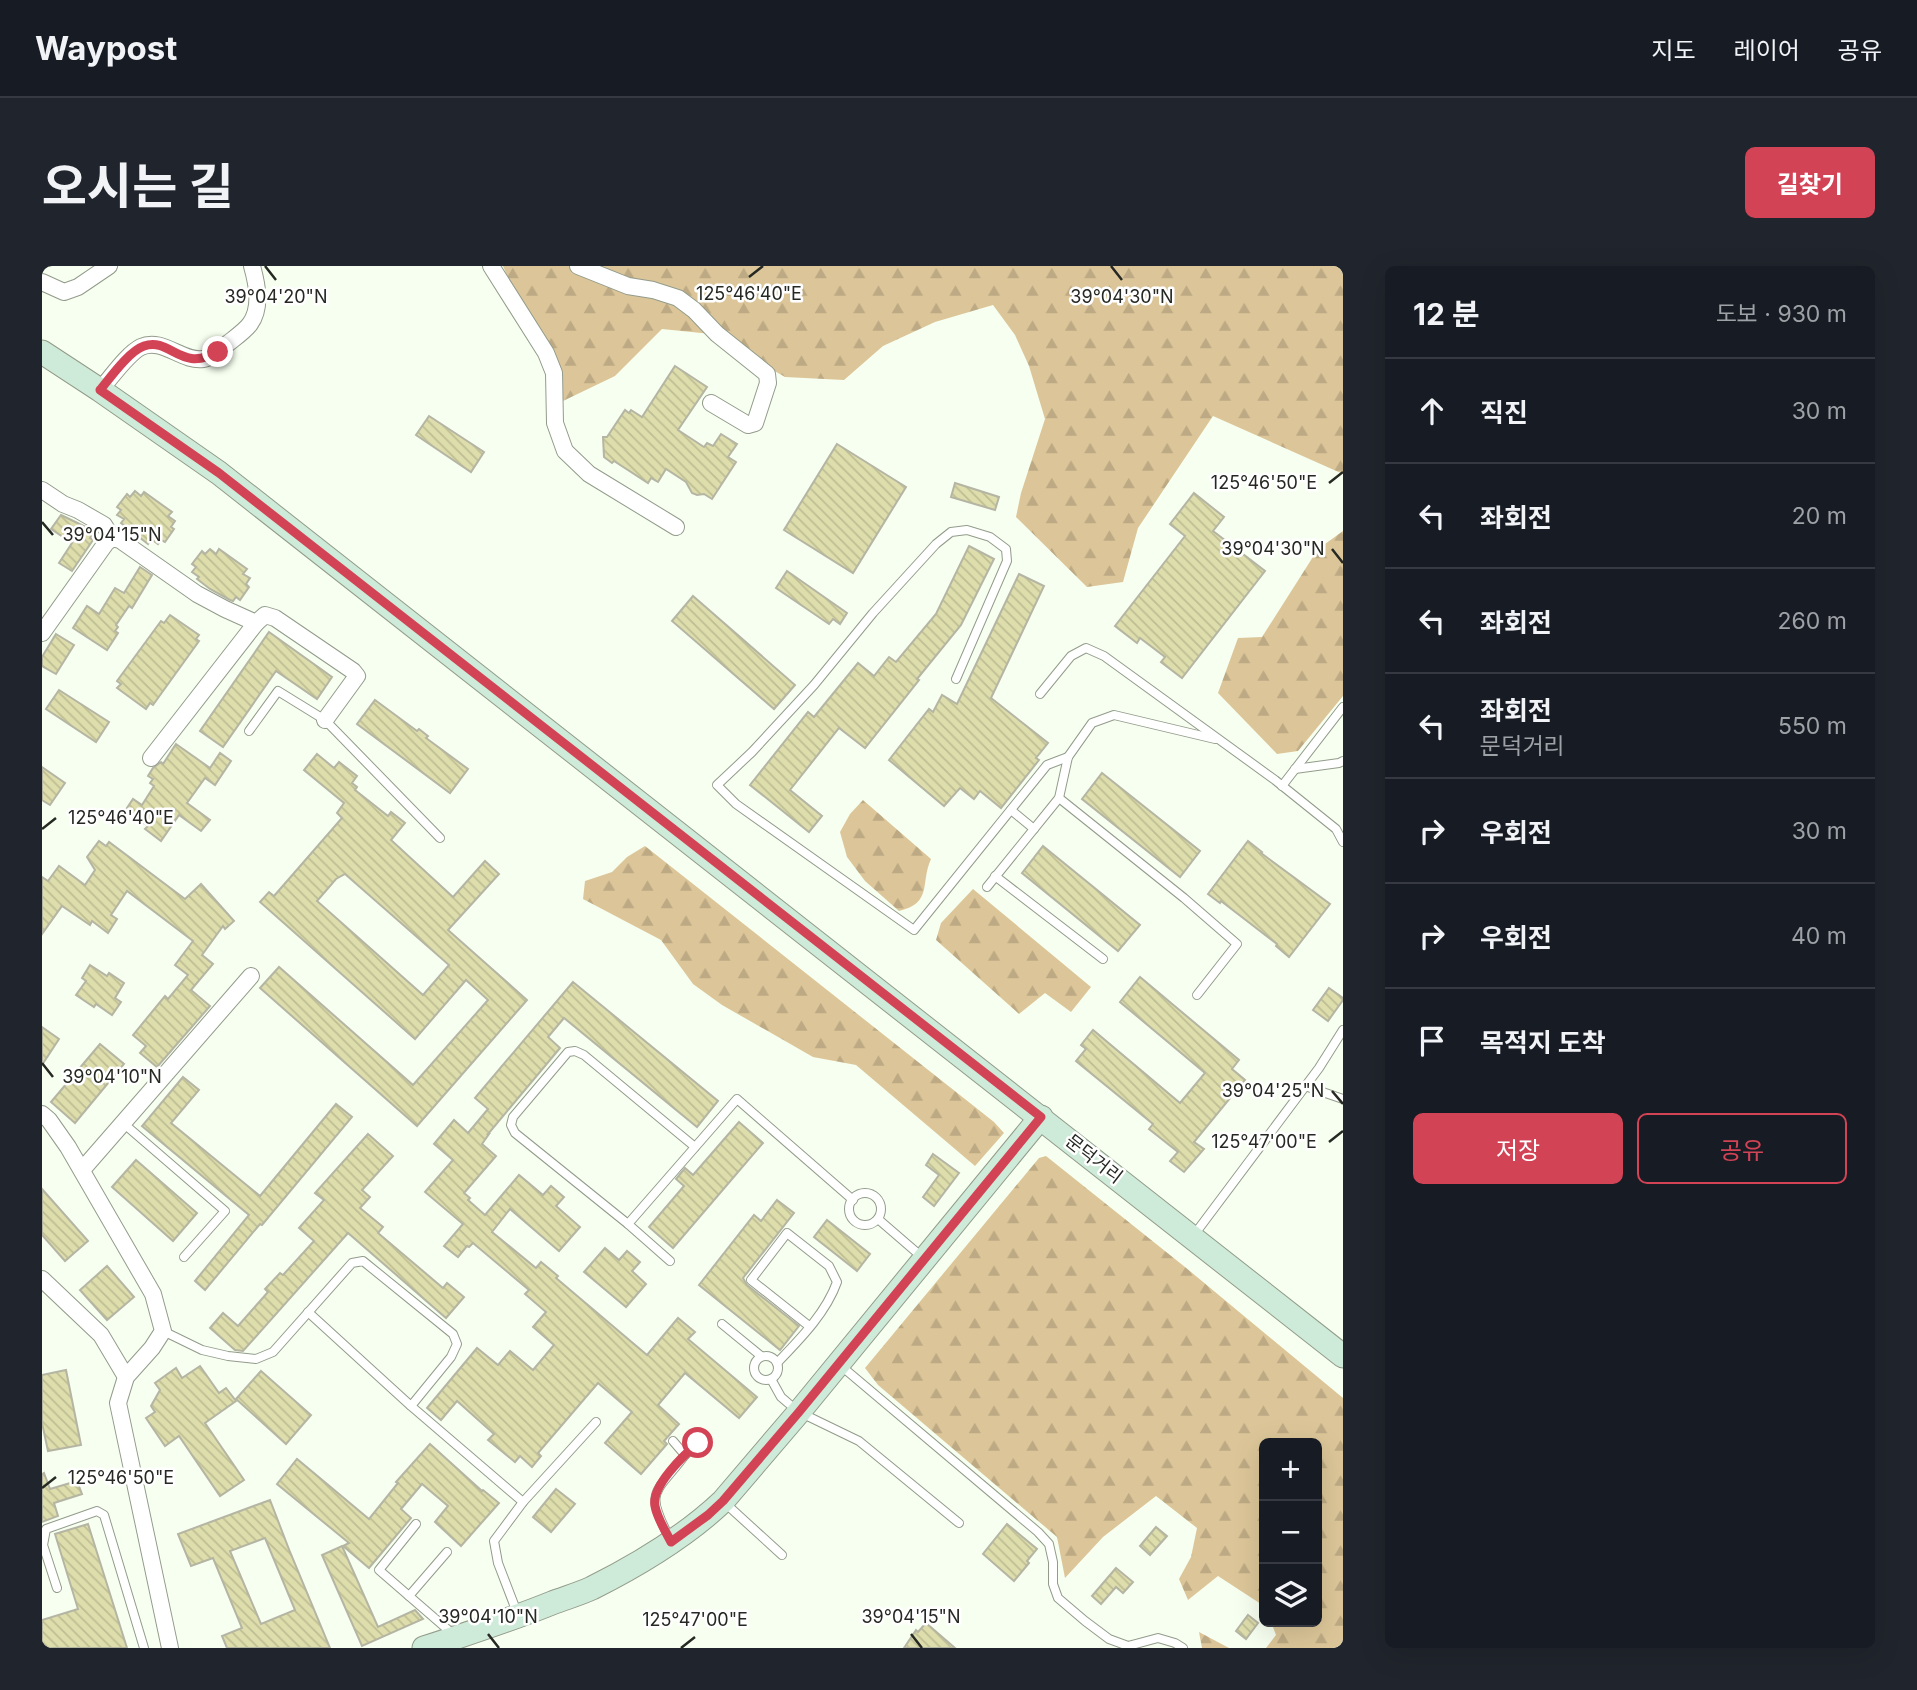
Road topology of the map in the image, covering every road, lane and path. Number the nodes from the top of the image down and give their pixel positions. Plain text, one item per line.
1 (109, 266) edge
2 (252, 266) edge
3 (491, 266) edge
4 (579, 266) edge
5 (42, 282) edge
6 (42, 352) edge
7 (100, 390) junction
8 (711, 403) dead end
9 (42, 490) edge
10 (676, 527) dead end
11 (112, 538) junction
12 (256, 623) junction
13 (42, 633) edge
14 (956, 679) dead end
15 (1040, 694) dead end
16 (1343, 707) edge
17 (325, 720) junction
18 (248, 732) dead end
19 (1221, 740) junction
20 (1068, 757) junction
21 (151, 758) dead end
22 (1343, 761) edge
23 (1295, 769) junction
24 (1282, 786) junction
25 (1059, 798) junction
26 (1011, 810) junction
27 (1034, 829) junction
28 (440, 838) dead end
29 (1343, 842) edge
30 (995, 876) junction
31 (986, 887) dead end
32 (1103, 959) dead end
33 (251, 976) dead end
34 (1197, 995) dead end
35 (1343, 1030) edge
36 (1305, 1086) junction
37 (1343, 1099) edge
38 (42, 1114) edge
39 (1041, 1117) junction
40 (123, 1123) junction
41 (695, 1147) junction
42 (82, 1170) junction
43 (853, 1200) junction
44 (878, 1219) junction
45 (628, 1224) junction
46 (1192, 1237) junction
47 (184, 1257) dead end
48 (924, 1259) junction
49 (670, 1261) dead end
50 (42, 1279) edge
51 (307, 1312) junction
52 (722, 1324) dead end
53 (809, 1326) junction
54 (163, 1331) junction
55 (761, 1356) junction
56 (1343, 1356) edge
57 (777, 1363) junction
58 (838, 1363) junction
59 (126, 1377) junction
60 (771, 1379) junction
61 (411, 1406) junction
62 (799, 1412) junction
63 (596, 1422) dead end
64 (673, 1441) dead end
65 (698, 1443) dead end
66 (685, 1455) junction
67 (723, 1501) junction
68 (523, 1502) junction
69 (959, 1523) dead end
70 (416, 1524) dead end
71 (671, 1542) junction
72 (447, 1552) dead end
73 (782, 1555) dead end
74 (57, 1588) dead end
75 (410, 1596) junction
76 (518, 1617) junction
77 (456, 1637) junction
78 (144, 1648) edge
79 (170, 1648) edge
80 (424, 1648) edge
81 (1183, 1648) edge

1 - 5 street
2 - 7 street
3 - 10 street
4 - 8 street
6 - 7 main road, 문덕거리
7 - 39 main road, 문덕거리
9 - 11 street
11 - 12 street
11 - 13 street
12 - 17 street
12 - 21 street
14 - 26 lane
15 - 19 lane
16 - 23 lane
17 - 18 lane
17 - 28 lane
19 - 20 lane
19 - 24 lane
20 - 25 lane
20 - 26 lane
22 - 23 lane
23 - 24 lane
24 - 29 lane
25 - 27 lane
25 - 34 lane
26 - 27 lane
27 - 30 lane
30 - 31 lane
30 - 32 lane
33 - 40 street
35 - 36 lane
36 - 37 lane
36 - 46 lane
38 - 42 street
39 - 46 main road, 문덕거리
39 - 48 main road
40 - 42 street
40 - 47 lane
41 - 43 lane
41 - 45 lane
41 - 45 lane
42 - 54 street
43 - 44 lane
43 - 44 lane
44 - 48 lane
45 - 49 lane
46 - 56 main road, 문덕거리
48 - 58 main road
50 - 59 street
51 - 54 lane
51 - 61 lane
51 - 61 lane
52 - 55 lane
53 - 53 lane
53 - 57 lane
54 - 59 street
55 - 57 lane
55 - 60 lane
57 - 60 lane
58 - 62 main road
58 - 81 lane
59 - 79 street
60 - 62 lane
61 - 68 lane
62 - 67 main road
62 - 69 lane
63 - 68 lane
64 - 66 lane
65 - 66 lane
66 - 71 lane
67 - 71 main road
67 - 73 lane
68 - 76 lane
70 - 75 lane
71 - 76 main road
72 - 75 lane
74 - 78 lane
75 - 77 lane
76 - 77 main road
77 - 80 main road

